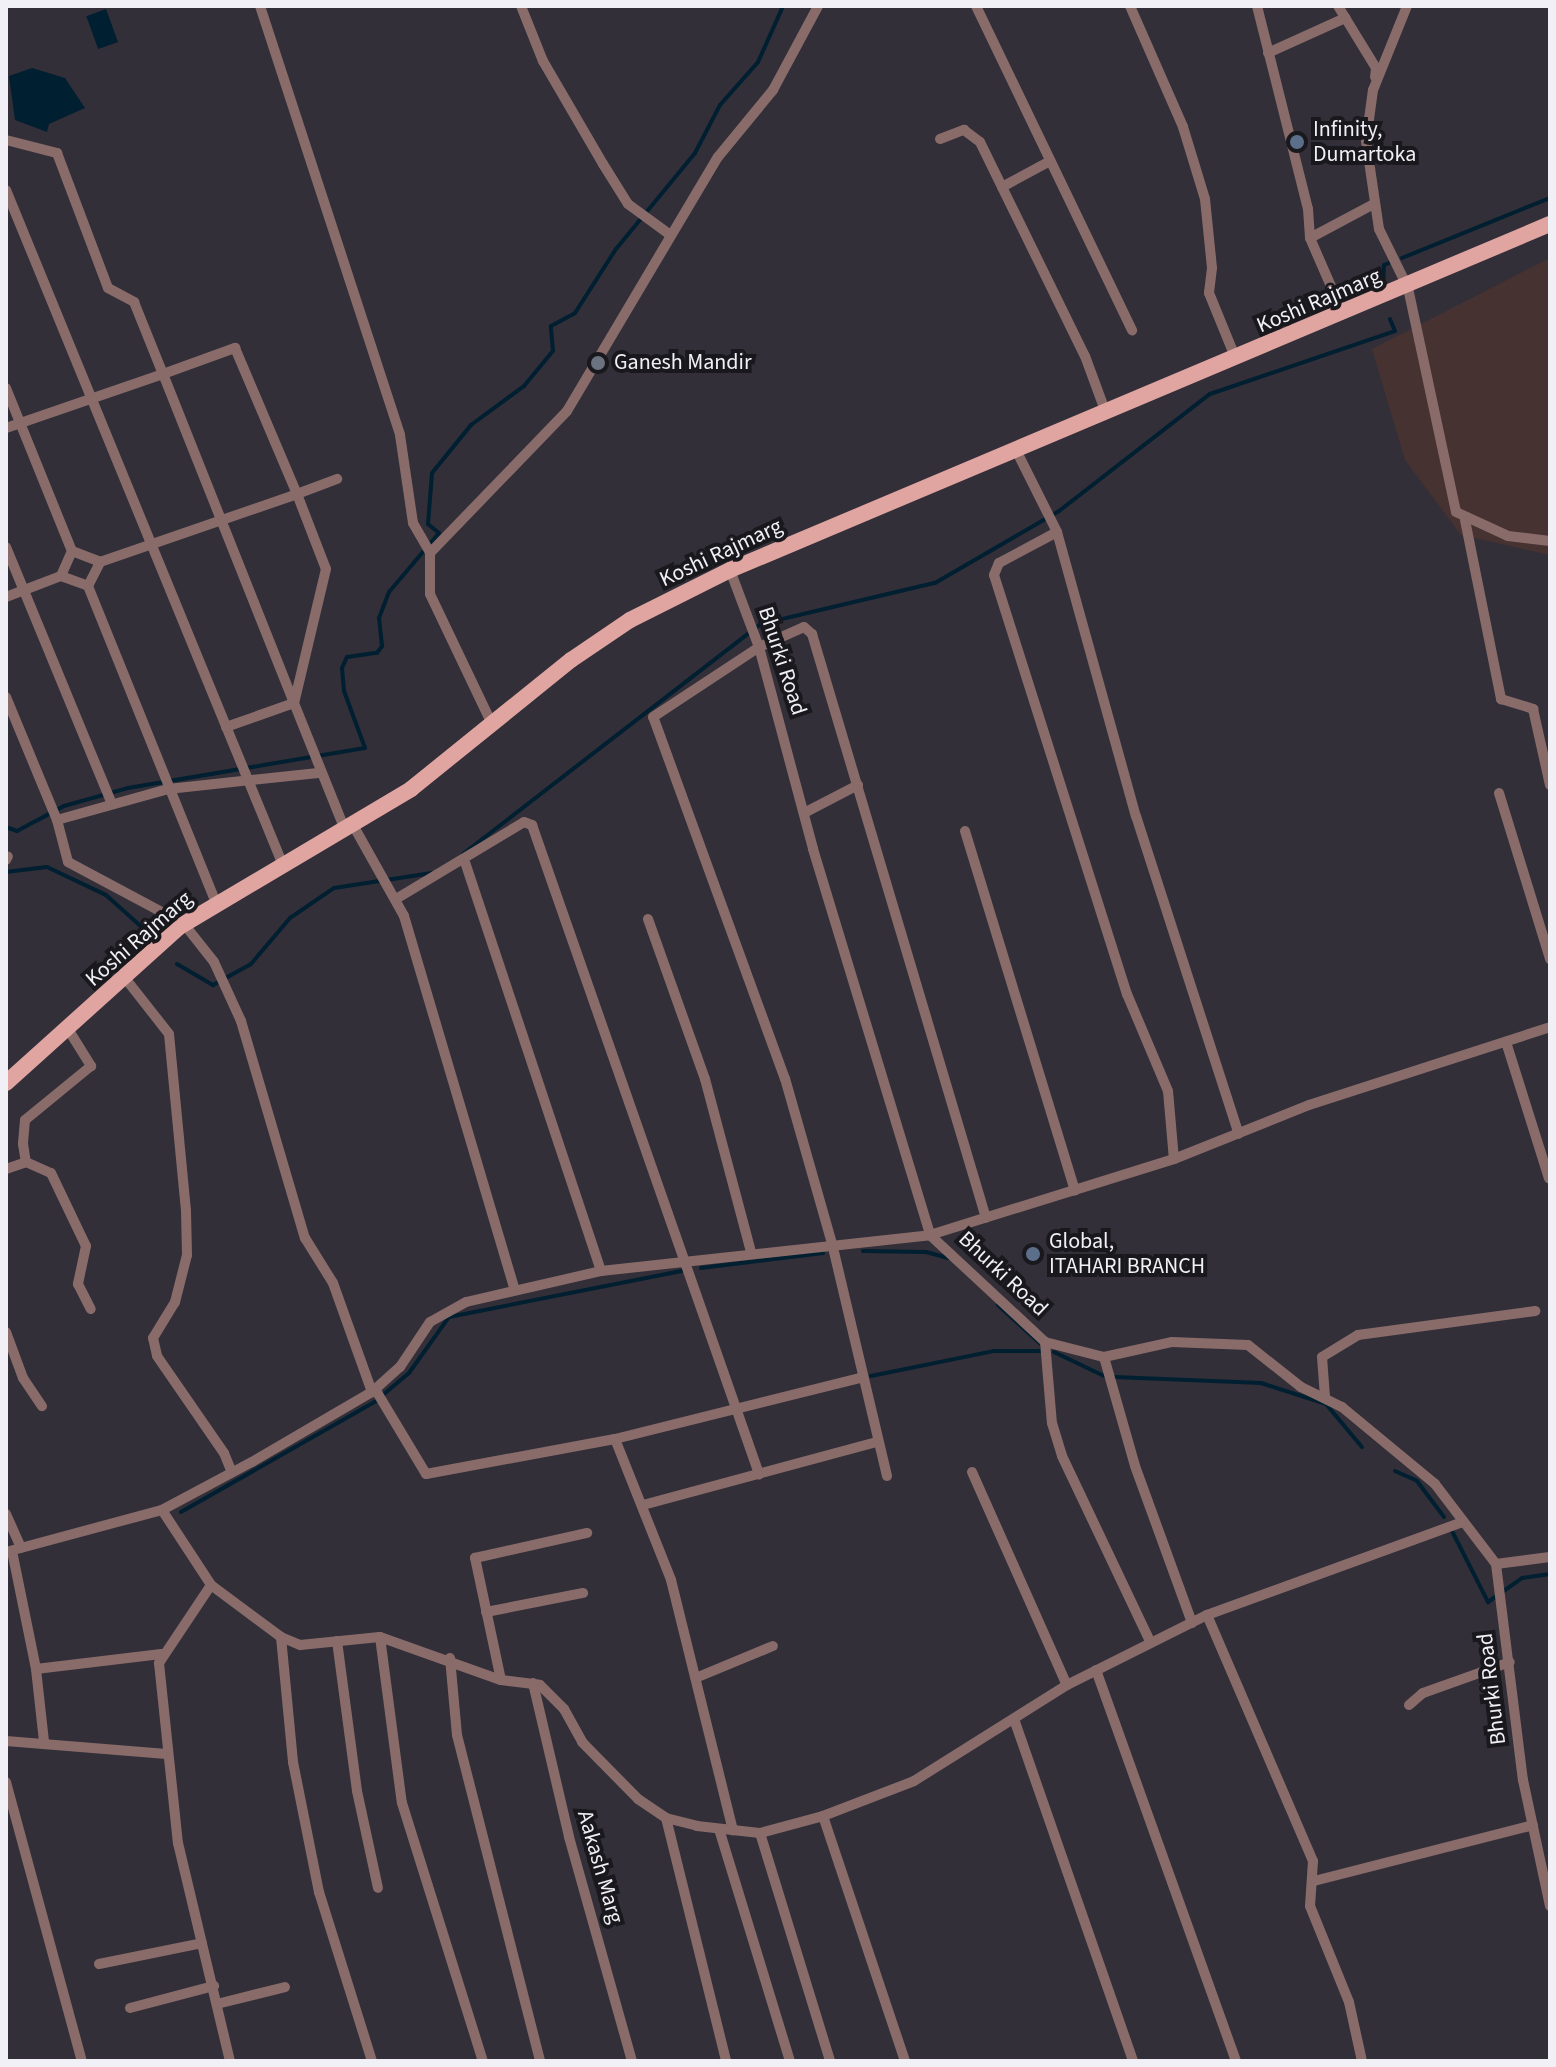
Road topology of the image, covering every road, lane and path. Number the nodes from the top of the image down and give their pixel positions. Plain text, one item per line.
1 (260, 6) edge
2 (521, 6) edge
3 (818, 6) edge
4 (976, 6) edge
5 (1130, 6) edge
6 (1257, 6) edge
7 (1338, 6) edge
8 (1407, 6) edge
9 (1345, 18) junction
10 (1268, 53) junction
11 (1373, 90) junction
12 (940, 139) dead end
13 (6, 140) edge
14 (1050, 161) junction
15 (1002, 187) junction
16 (6, 190) edge
17 (1374, 204) junction
18 (1550, 224) edge
19 (669, 234) junction
20 (1310, 238) junction
21 (1408, 288) junction
22 (1343, 314) junction
23 (1132, 330) dead end
24 (1236, 359) junction
25 (163, 374) junction
26 (6, 388) edge
27 (91, 399) junction
28 (1106, 413) junction
29 (20, 423) junction
30 (6, 428) edge
31 (1016, 450) junction
32 (337, 479) dead end
33 (297, 494) junction
34 (221, 520) junction
35 (1465, 520) junction
36 (1056, 528) junction
37 (1550, 541) edge
38 (152, 544) junction
39 (6, 547) edge
40 (427, 548) junction
41 (72, 551) junction
42 (100, 562) junction
43 (730, 570) junction
44 (61, 576) junction
45 (88, 586) junction
46 (24, 590) junction
47 (6, 597) edge
48 (758, 643) junction
49 (6, 697) edge
50 (294, 703) junction
51 (492, 724) junction
52 (226, 727) junction
53 (314, 763) junction
54 (245, 774) junction
55 (166, 784) junction
56 (858, 785) junction
57 (1550, 785) edge
58 (1499, 793) dead end
59 (110, 798) junction
60 (804, 813) junction
61 (56, 816) junction
62 (349, 827) junction
63 (965, 831) dead end
64 (465, 862) junction
65 (283, 865) junction
66 (395, 896) junction
67 (216, 903) junction
68 (648, 919) dead end
69 (181, 925) junction
70 (1550, 959) edge
71 (125, 978) junction
72 (1550, 1027) edge
73 (68, 1029) junction
74 (1506, 1042) junction
75 (6, 1083) edge
76 (1239, 1134) junction
77 (1174, 1159) junction
78 (26, 1162) junction
79 (6, 1169) edge
80 (1549, 1178) edge
81 (1075, 1191) junction
82 (986, 1218) junction
83 (930, 1235) junction
84 (833, 1247) junction
85 (751, 1252) junction
86 (685, 1261) junction
87 (601, 1271) junction
88 (515, 1290) junction
89 (91, 1309) dead end
90 (1535, 1311) dead end
91 (6, 1332) edge
92 (1045, 1342) junction
93 (1104, 1357) junction
94 (860, 1378) junction
95 (373, 1390) junction
96 (1325, 1397) junction
97 (736, 1405) junction
98 (42, 1406) dead end
99 (615, 1439) junction
100 (876, 1442) junction
101 (231, 1470) junction
102 (972, 1472) dead end
103 (759, 1474) junction
104 (887, 1476) dead end
105 (643, 1505) junction
106 (162, 1510) junction
107 (6, 1514) edge
108 (1463, 1522) junction
109 (587, 1533) dead end
110 (13, 1550) edge
111 (1550, 1557) edge
112 (1496, 1564) junction
113 (211, 1585) junction
114 (583, 1593) dead end
115 (486, 1612) junction
116 (1207, 1615) junction
117 (1192, 1623) junction
118 (281, 1637) junction
119 (380, 1637) junction
120 (337, 1641) junction
121 (1150, 1641) junction
122 (773, 1646) dead end
123 (161, 1654) junction
124 (450, 1658) junction
125 (1510, 1662) junction
126 (36, 1669) junction
127 (1096, 1670) junction
128 (698, 1677) junction
129 (501, 1680) junction
130 (533, 1683) junction
131 (1067, 1685) junction
132 (1409, 1705) dead end
133 (1014, 1719) junction
134 (6, 1741) edge
135 (44, 1742) junction
136 (166, 1754) junction
137 (6, 1782) edge
138 (823, 1816) junction
139 (666, 1818) junction
140 (1533, 1825) junction
141 (719, 1829) junction
142 (733, 1830) junction
143 (760, 1833) junction
144 (1314, 1881) junction
145 (378, 1888) dead end
146 (1550, 1906) edge
147 (202, 1943) junction
148 (99, 1964) dead end
149 (214, 1986) junction
150 (285, 1987) dead end
151 (217, 2004) junction
152 (130, 2008) dead end
153 (82, 2061) edge
154 (230, 2061) edge
155 (372, 2061) edge
156 (483, 2061) edge
157 (540, 2061) edge
158 (632, 2061) edge
159 (726, 2061) edge
160 (790, 2061) edge
161 (830, 2061) edge
162 (905, 2061) edge
163 (1133, 2061) edge
164 (1236, 2061) edge
165 (1362, 2061) edge

1 - 40 street
2 - 19 street
3 - 19 street
4 - 14 street
5 - 24 street
6 - 10 street
7 - 9 street
8 - 11 street
9 - 10 street
9 - 11 street
10 - 20 street
11 - 17 street
12 - 15 street
13 - 25 street
14 - 15 street
14 - 23 street
15 - 28 street
16 - 27 street
17 - 20 street
17 - 21 street
18 - 21 main road, Koshi Rajmarg
19 - 40 street
20 - 22 street
21 - 22 main road, Koshi Rajmarg
21 - 35 street
22 - 24 main road, Koshi Rajmarg
24 - 28 main road, Koshi Rajmarg
25 - 27 street
25 - 33 street
25 - 34 street
26 - 29 street
27 - 29 street
27 - 38 street
28 - 31 main road, Koshi Rajmarg
29 - 30 street
29 - 41 street
31 - 36 street
31 - 43 main road, Koshi Rajmarg
32 - 33 street
33 - 34 street
33 - 50 street
34 - 38 street
34 - 50 street
35 - 37 street
35 - 57 street
36 - 76 street
36 - 77 street
38 - 42 street
38 - 52 street
39 - 46 street
40 - 51 street
41 - 42 street
41 - 44 street
42 - 45 street
43 - 48 street, Bhurki Road
43 - 51 main road, Koshi Rajmarg
44 - 45 street
44 - 46 street
45 - 55 street
46 - 47 street
46 - 59 street
48 - 56 street
48 - 60 street, Bhurki Road
48 - 84 street
49 - 61 street
50 - 52 street
50 - 53 street
51 - 62 main road, Koshi Rajmarg
52 - 54 street
53 - 54 street
53 - 62 street
54 - 55 street
54 - 65 street
55 - 59 street
55 - 67 street
56 - 60 street
56 - 82 street
58 - 70 street
59 - 61 street
60 - 83 street, Bhurki Road
61 - 69 street
62 - 65 main road, Koshi Rajmarg
62 - 66 street
63 - 81 street
64 - 66 street
64 - 86 street
64 - 87 street
65 - 67 main road, Koshi Rajmarg
66 - 88 street
67 - 69 main road, Koshi Rajmarg
68 - 85 street
69 - 71 main road, Koshi Rajmarg
69 - 95 street
71 - 73 main road, Koshi Rajmarg
71 - 101 street
72 - 74 street
73 - 75 main road, Koshi Rajmarg
73 - 78 street
74 - 76 street
74 - 80 street
76 - 77 street
77 - 81 street
78 - 79 street
78 - 89 street
81 - 82 street
82 - 83 street
83 - 84 street
83 - 92 street, Bhurki Road
84 - 85 street
84 - 94 street
85 - 86 street
86 - 87 street
86 - 97 street
87 - 88 street
88 - 95 street
90 - 96 street
91 - 98 street
92 - 93 street, Bhurki Road
92 - 121 street
93 - 96 street, Bhurki Road
93 - 117 street
94 - 97 street
94 - 100 street
95 - 99 street
95 - 101 street
96 - 108 street, Bhurki Road
97 - 99 street
97 - 103 street
99 - 105 street
100 - 103 street
100 - 104 street
101 - 106 street
102 - 131 street
103 - 105 street
105 - 128 street
106 - 110 street
106 - 113 street
107 - 110 street
108 - 112 street, Bhurki Road
108 - 116 street
109 - 115 street
110 - 126 street
111 - 112 street
112 - 125 street, Bhurki Road
113 - 118 street
113 - 123 street
114 - 115 street
115 - 129 street
116 - 117 street
116 - 144 street
117 - 121 street
118 - 120 street
118 - 155 street
119 - 120 street
119 - 124 street
119 - 156 street
120 - 145 street
121 - 127 street
122 - 128 street
123 - 126 street
123 - 136 street
124 - 129 street
124 - 157 street
125 - 132 street
125 - 140 street, Bhurki Road
126 - 135 street
127 - 131 street
127 - 164 street
128 - 142 street
129 - 130 street
130 - 139 street
130 - 158 street, Aakash Marg
131 - 133 street
133 - 138 street
133 - 163 street
134 - 135 street
135 - 136 street
136 - 147 street
137 - 153 street
138 - 143 street
138 - 162 street
139 - 141 street
139 - 159 street
140 - 144 street
140 - 146 street, Bhurki Road
141 - 142 street
141 - 160 street
142 - 143 street
143 - 161 street
144 - 165 street
147 - 148 street
147 - 149 street
149 - 151 street
149 - 152 street
150 - 151 street
151 - 154 street

